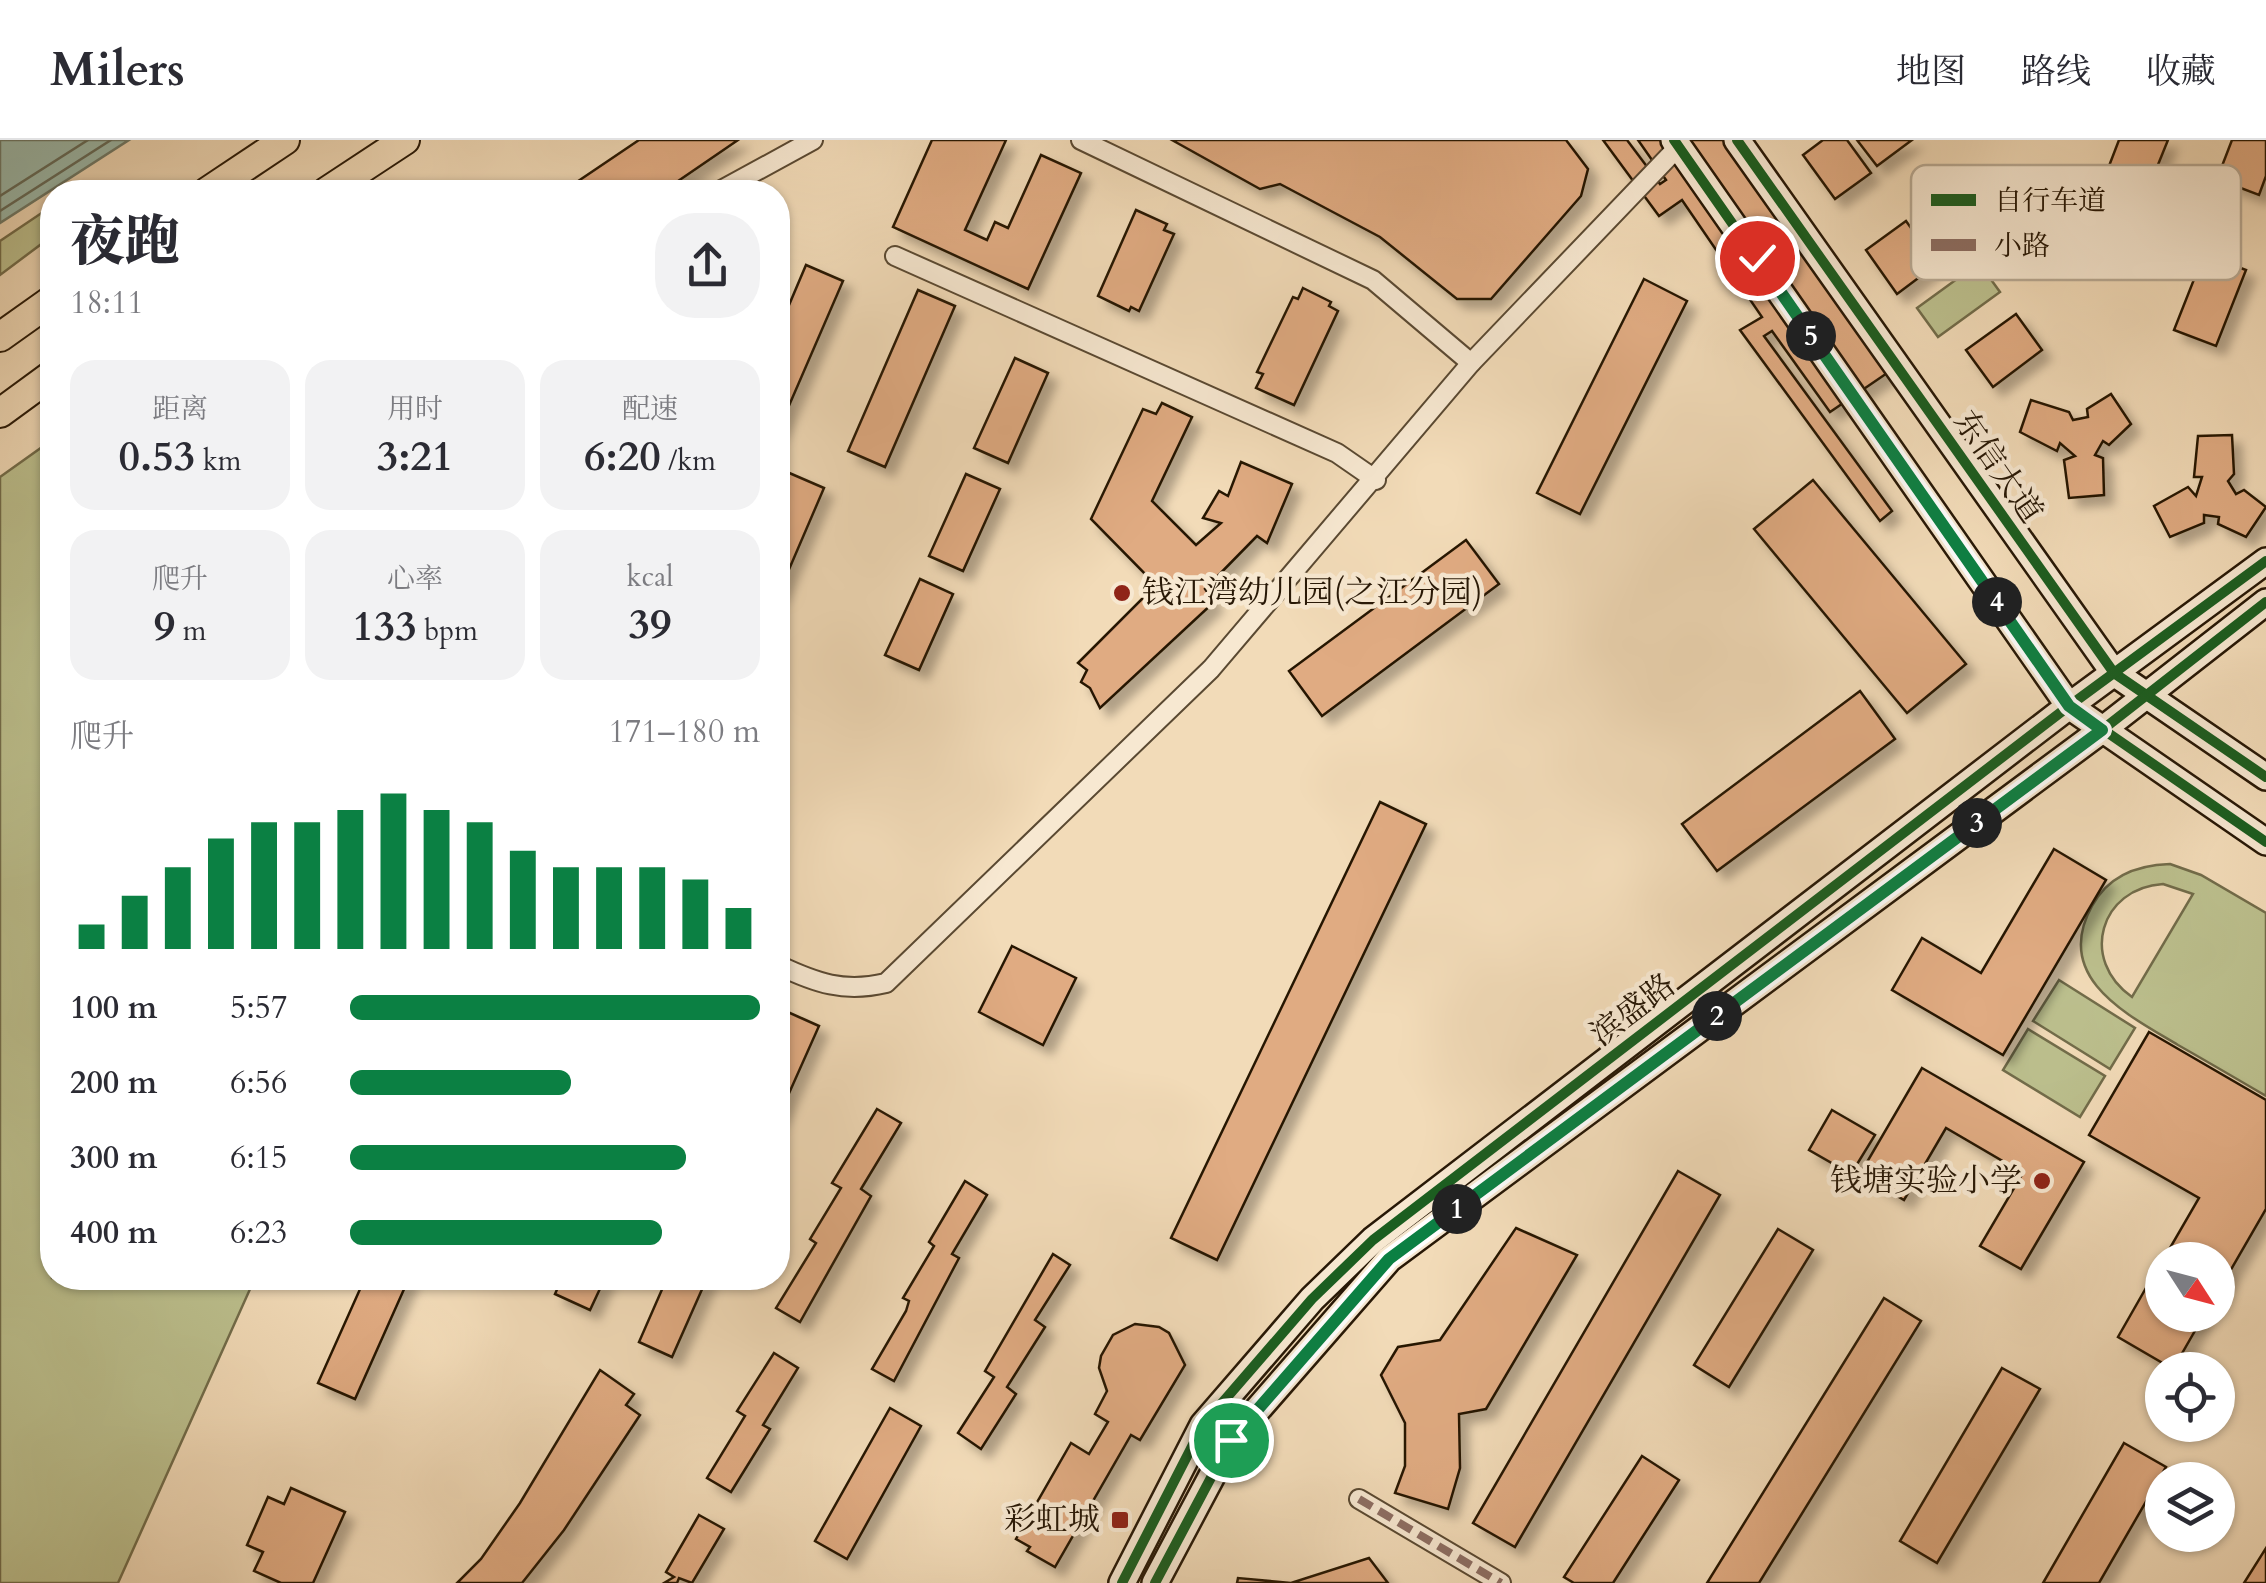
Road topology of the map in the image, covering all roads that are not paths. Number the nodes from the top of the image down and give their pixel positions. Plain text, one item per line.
1 (284, 140) edge
2 (405, 140) edge
3 (813, 140) edge
4 (1081, 140) edge
5 (1737, 140) edge
6 (1676, 143) edge
7 (225, 180) edge
8 (344, 180) edge
9 (740, 180) edge
10 (895, 256) dead end
11 (40, 309) edge
12 (0, 337) edge
13 (1470, 363) junction
14 (40, 384) edge
15 (0, 414) edge
16 (1376, 480) junction
17 (2266, 561) edge
18 (2266, 602) edge
19 (2114, 673) junction
20 (2146, 694) junction
21 (2069, 706) junction
22 (2102, 730) junction
23 (2266, 776) edge
24 (2266, 842) edge
25 (790, 971) edge
26 (1359, 1499) dead end
27 (1122, 1583) edge
28 (1156, 1583) edge
29 (1501, 1583) edge

1 - 7 main road
2 - 8 main road
3 - 9 street
4 - 13 street
5 - 19 main road, 东信大道
6 - 13 street
6 - 21 main road
10 - 16 street
11 - 12 main road
13 - 16 street
14 - 15 main road
16 - 25 street
17 - 19 main road, 滨盛路
18 - 20 main road, 滨盛路
19 - 20 main road, 东信大道
19 - 21 main road, 滨盛路
20 - 22 main road, 滨盛路
20 - 23 main road, 东信大道
21 - 22 main road
21 - 27 main road, 滨盛路
22 - 24 main road
22 - 28 main road, 滨盛路
26 - 29 street

